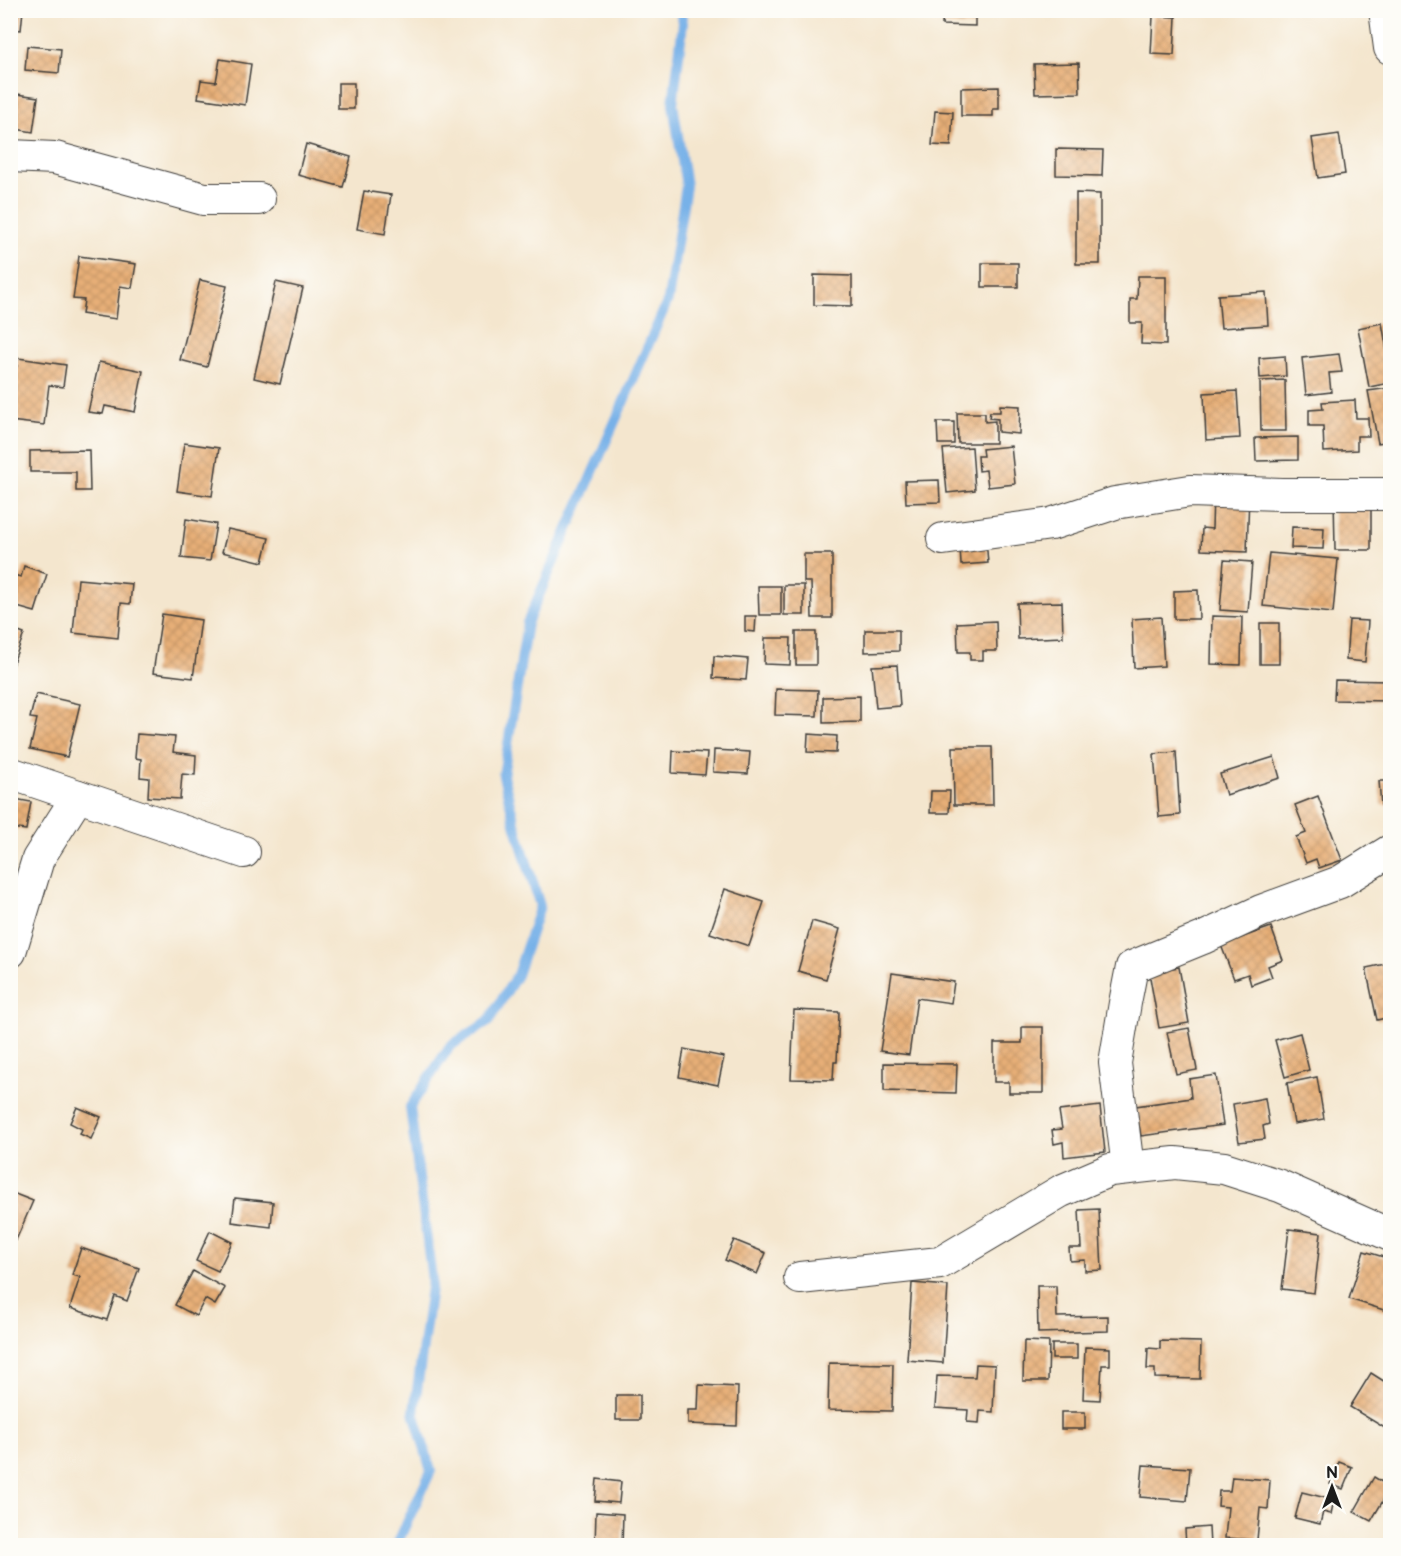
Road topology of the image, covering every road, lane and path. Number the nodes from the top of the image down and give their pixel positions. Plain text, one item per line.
1 (1385, 10) edge
2 (1390, 48) edge
3 (10, 156) edge
4 (259, 199) dead end
5 (1390, 494) edge
6 (943, 540) dead end
7 (10, 773) edge
8 (78, 796) junction
9 (1390, 851) edge
10 (244, 852) dead end
11 (10, 952) edge
12 (1128, 1168) junction
13 (1390, 1235) edge
14 (800, 1278) dead end

1 - 2 street
3 - 4 street
5 - 6 street
7 - 8 street
8 - 10 street
8 - 11 street
9 - 12 street
12 - 13 street
12 - 14 street

